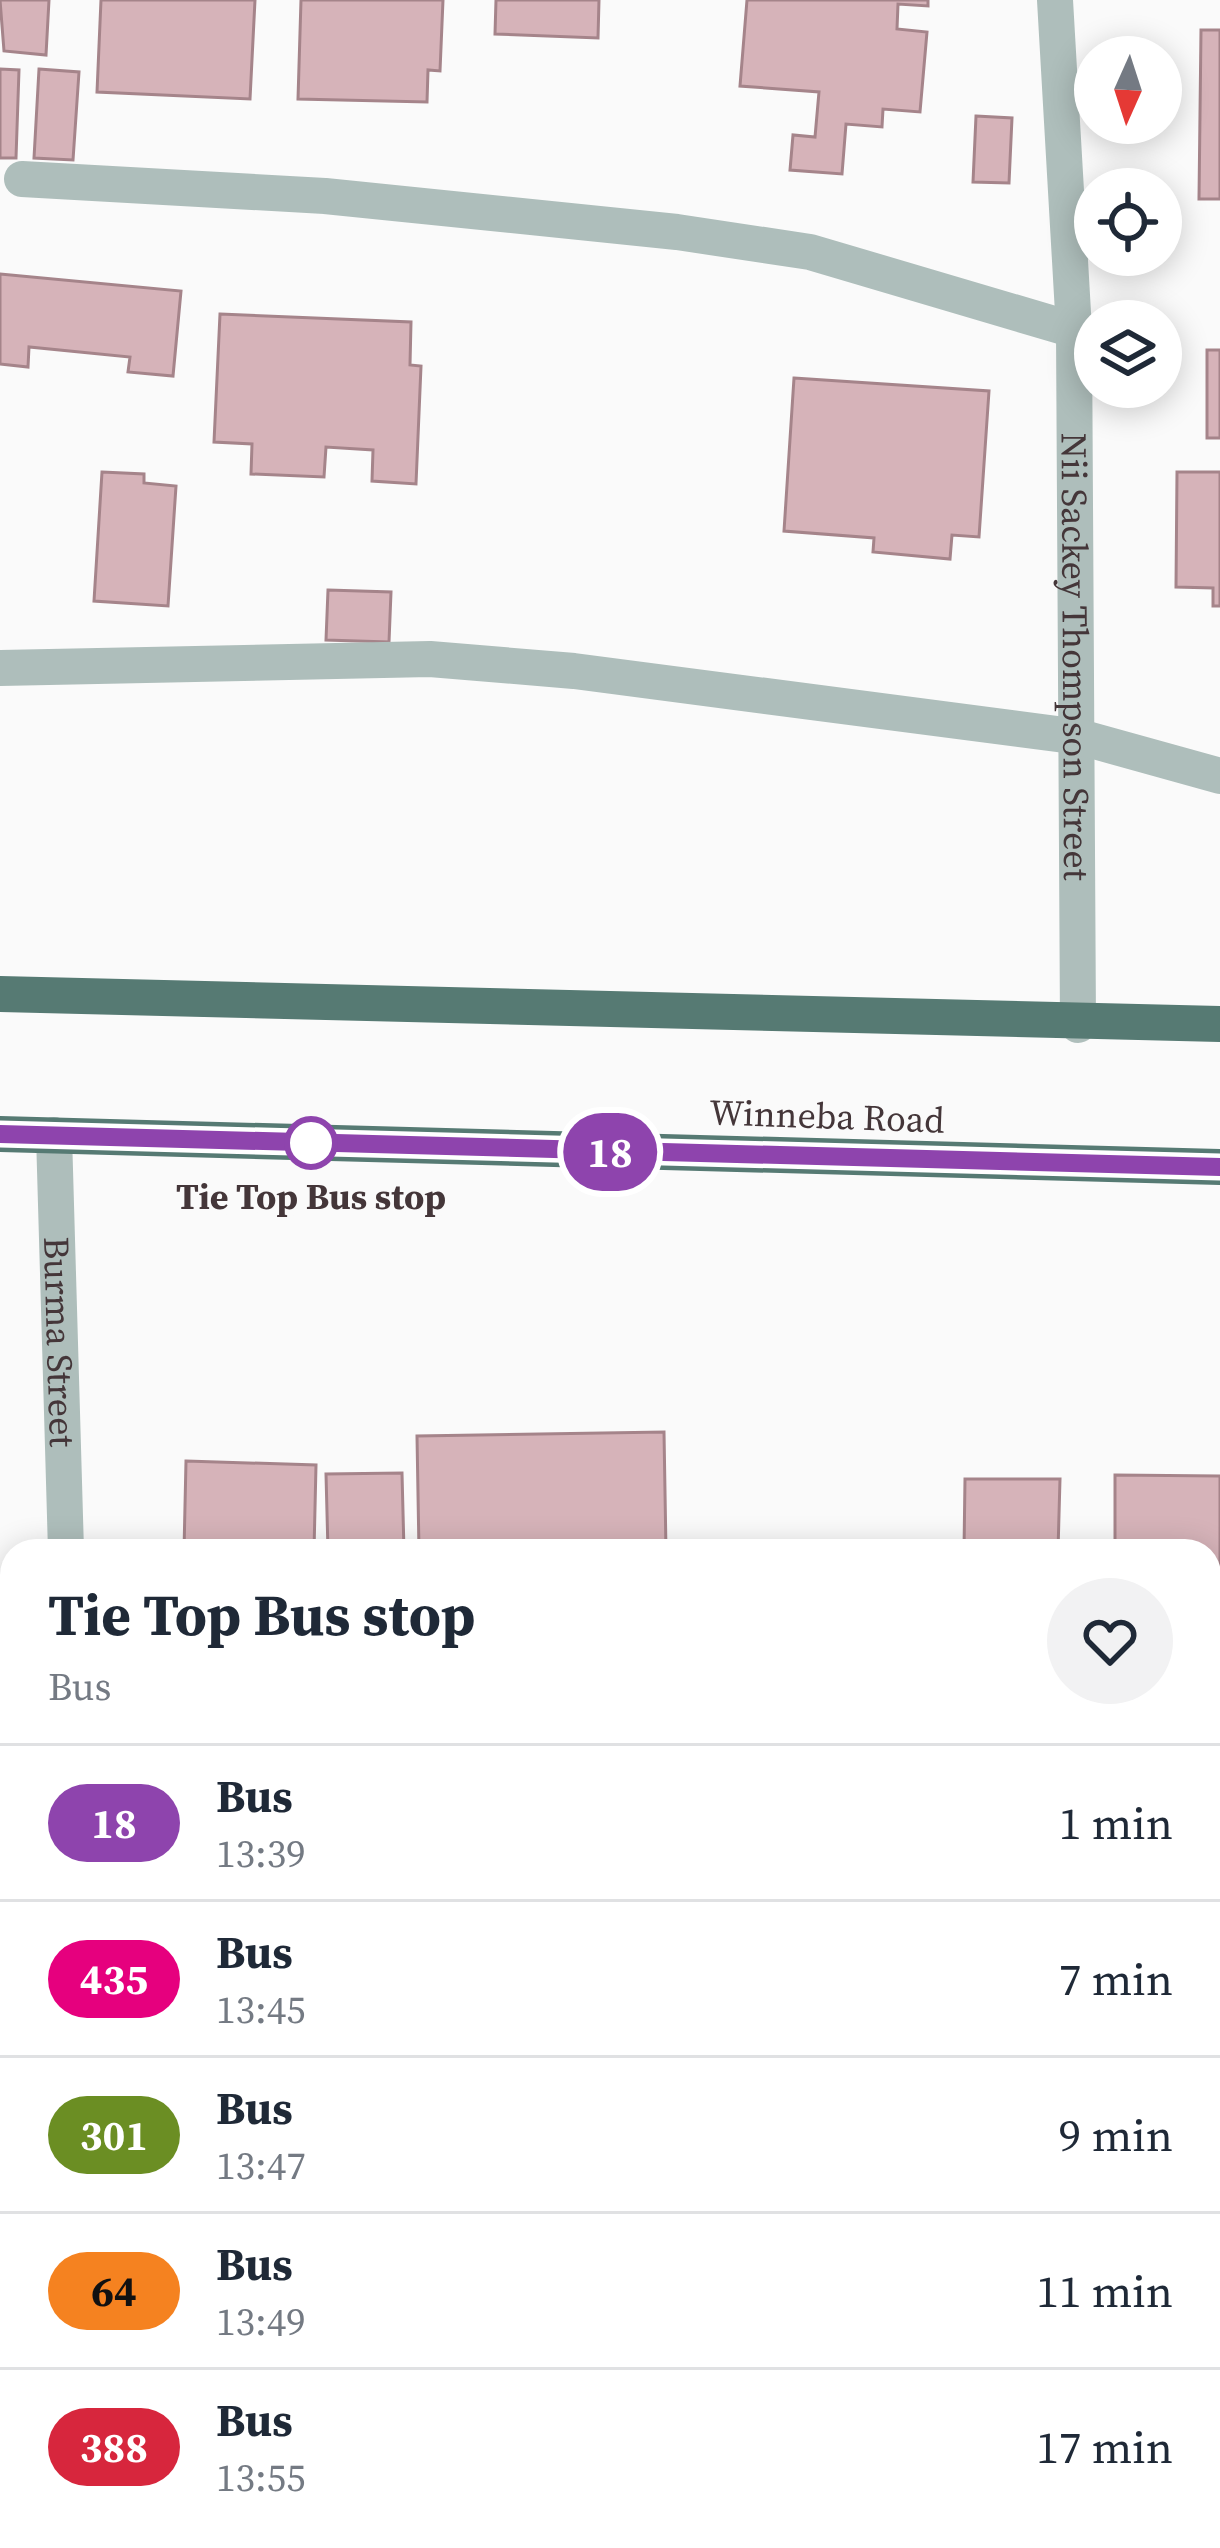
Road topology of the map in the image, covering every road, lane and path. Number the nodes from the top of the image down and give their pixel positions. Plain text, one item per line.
1 (1055, 0) edge
2 (22, 179) dead end
3 (1074, 330) joint
4 (1075, 408) edge
5 (0, 668) edge
6 (1080, 737) junction
7 (1220, 776) edge
8 (0, 994) edge
9 (1220, 1024) edge
10 (1078, 1025) junction
11 (0, 1134) edge
12 (54, 1135) junction
13 (1220, 1167) edge
14 (66, 1539) edge

1 - 3 street, Nii Sackey Thompson Street
2 - 3 street
4 - 6 street, Nii Sackey Thompson Street
5 - 6 street
6 - 7 street
6 - 10 street, Nii Sackey Thompson Street
8 - 10 highway
9 - 10 highway
11 - 12 highway, Winneba Road
12 - 13 highway, Winneba Road
12 - 14 street, Burma Street

